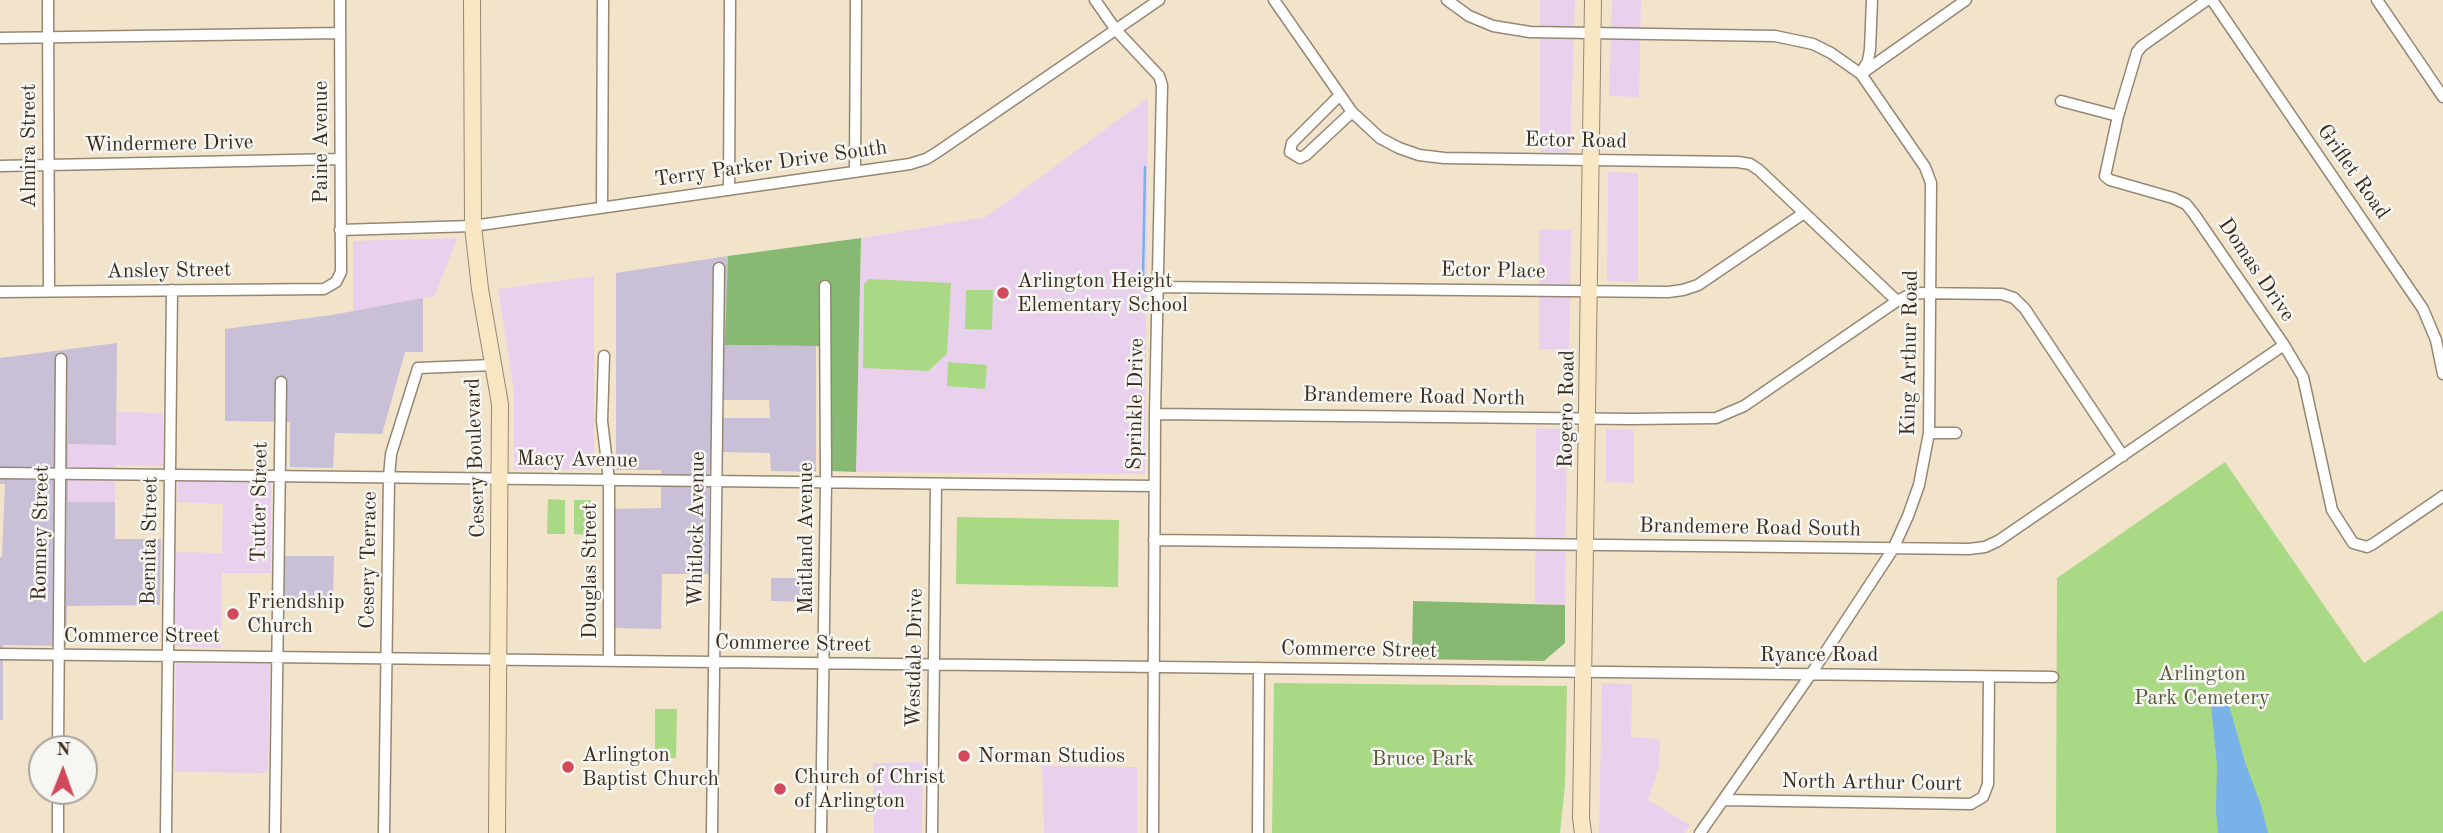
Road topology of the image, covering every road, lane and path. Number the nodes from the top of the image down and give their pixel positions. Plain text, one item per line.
1 (48, 0) edge
2 (340, 0) edge
3 (472, 0) edge
4 (603, 0) edge
5 (730, 0) edge
6 (856, 0) edge
7 (1096, 0) edge
8 (1159, 0) edge
9 (1274, 0) edge
10 (1447, 0) edge
11 (1593, 0) edge
12 (1872, 0) edge
13 (1966, 0) edge
14 (2207, 0) edge
15 (2212, 0) edge
16 (2376, 0) edge
17 (1116, 30) junction
18 (340, 33) junction
19 (1592, 34) junction
20 (0, 38) edge
21 (48, 38) junction
22 (1861, 74) junction
23 (1340, 95) junction
24 (2443, 97) edge
25 (2061, 101) dead end
26 (1352, 112) junction
27 (2118, 116) junction
28 (340, 159) junction
29 (1591, 160) junction
30 (0, 166) edge
31 (48, 166) junction
32 (855, 171) junction
33 (729, 190) junction
34 (603, 206) junction
35 (1804, 213) junction
36 (473, 226) junction
37 (340, 230) junction
38 (719, 268) dead end
39 (336, 282) joint
40 (825, 286) dead end
41 (1158, 287) junction
42 (172, 290) junction
43 (49, 291) junction
44 (1589, 291) junction
45 (0, 292) edge
46 (1930, 292) junction
47 (1897, 301) junction
48 (2284, 345) junction
49 (604, 356) dead end
50 (61, 359) dead end
51 (494, 365) junction
52 (2443, 374) edge
53 (281, 382) dead end
54 (1155, 414) junction
55 (1588, 419) junction
56 (1929, 433) junction
57 (1956, 433) dead end
58 (2123, 456) junction
59 (0, 473) edge
60 (62, 474) junction
61 (170, 475) junction
62 (279, 476) junction
63 (389, 477) junction
64 (500, 478) junction
65 (609, 480) junction
66 (717, 481) junction
67 (826, 482) junction
68 (936, 484) junction
69 (1154, 486) junction
70 (2443, 496) edge
71 (1154, 540) junction
72 (1586, 545) junction
73 (1894, 548) junction
74 (0, 654) edge
75 (59, 655) junction
76 (168, 655) junction
77 (277, 657) junction
78 (387, 658) junction
79 (500, 661) junction
80 (609, 661) junction
81 (715, 663) junction
82 (825, 664) junction
83 (934, 665) junction
84 (1154, 667) junction
85 (1259, 668) junction
86 (1585, 672) junction
87 (1811, 674) junction
88 (1989, 677) junction
89 (2053, 677) dead end
90 (58, 735) edge
91 (1723, 800) junction
92 (58, 805) edge
93 (1581, 828) edge
94 (58, 833) edge
95 (166, 833) edge
96 (275, 833) edge
97 (384, 833) edge
98 (497, 833) edge
99 (712, 833) edge
100 (821, 833) edge
101 (932, 833) edge
102 (1153, 833) edge
103 (1258, 833) edge
104 (1700, 833) edge

1 - 21 street, Almira Street
2 - 18 street, Paine Avenue
3 - 36 main road, Cesery Boulevard
4 - 34 street
5 - 33 street
6 - 32 street
7 - 17 street, Sprinkle Drive
8 - 17 street, Terry Parker Drive South
9 - 23 street, Ector Road
10 - 19 street
11 - 19 main road, Rogero Road
12 - 22 street
13 - 22 street
14 - 27 street, Domas Drive
15 - 52 street, Griflet Road
16 - 24 street
17 - 32 street, Terry Parker Drive South
17 - 41 street, Sprinkle Drive
18 - 21 street
18 - 28 street, Paine Avenue
19 - 22 street
19 - 29 main road, Rogero Road
20 - 21 street
21 - 31 street, Almira Street
22 - 46 street, King Arthur Road
23 - 26 street, Ector Road
23 - 26 street
25 - 27 street
26 - 29 street, Ector Road
27 - 48 street, Domas Drive
28 - 31 street, Windermere Drive
28 - 37 street, Paine Avenue
29 - 35 street, Ector Road
29 - 44 main road, Rogero Road
30 - 31 street, Windermere Drive
31 - 43 street, Almira Street
32 - 33 street, Terry Parker Drive South
33 - 34 street, Terry Parker Drive South
34 - 36 street, Terry Parker Drive South
35 - 44 street, Ector Place
35 - 47 street, Ector Road
36 - 37 street, Terry Parker Drive South
36 - 51 main road, Cesery Boulevard
37 - 39 street, Paine Avenue
38 - 66 street, Whitlock Avenue
39 - 42 street, Ansley Street
40 - 67 street, Maitland Avenue
41 - 44 street, Ector Place
41 - 54 street, Sprinkle Drive
42 - 43 street, Ansley Street
42 - 61 street, Bernita Street
43 - 45 street, Ansley Street
44 - 55 main road, Rogero Road
46 - 47 street, Brandemere Road North
46 - 56 street, King Arthur Road
46 - 58 street, Brandemere Road North
47 - 55 street, Brandemere Road North
48 - 58 street, Brandemere Road South
48 - 70 street, Domas Drive
49 - 65 street, Douglas Street
50 - 60 street, Romney Street
51 - 63 street, Cesery Terrace
51 - 64 main road, Cesery Boulevard
53 - 62 street, Tutter Street
54 - 55 street, Brandemere Road North
54 - 69 street, Sprinkle Drive
55 - 72 main road, Rogero Road
56 - 57 street
56 - 73 street, King Arthur Road
58 - 73 street, Brandemere Road South
59 - 60 street, Macy Avenue
60 - 61 street, Macy Avenue
60 - 75 street, Romney Street
61 - 62 street, Macy Avenue
61 - 76 street, Bernita Street
62 - 63 street, Macy Avenue
62 - 77 street, Tutter Street
63 - 64 street, Macy Avenue
63 - 78 street, Cesery Terrace
64 - 65 street, Macy Avenue
64 - 79 main road, Cesery Boulevard
65 - 66 street, Macy Avenue
65 - 80 street, Douglas Street
66 - 67 street, Macy Avenue
66 - 81 street, Whitlock Avenue
67 - 68 street, Macy Avenue
67 - 82 street, Maitland Avenue
68 - 69 street, Macy Avenue
68 - 83 street, Westdale Drive
69 - 71 street, Sprinkle Drive
71 - 72 street, Brandemere Road South
71 - 84 street, Sprinkle Drive
72 - 73 street, Brandemere Road South
72 - 86 main road, Rogero Road
73 - 87 street, King Arthur Road
74 - 75 street, Commerce Street
75 - 76 street, Commerce Street
75 - 90 street, Romney Street
76 - 77 street, Commerce Street
76 - 95 street, Bernita Street
77 - 78 street, Commerce Street
77 - 96 street, Tutter Street
78 - 79 street, Commerce Street
78 - 97 street, Cesery Terrace
79 - 80 street, Commerce Street
79 - 98 main road, Cesery Boulevard
80 - 81 street, Commerce Street
81 - 82 street, Commerce Street
81 - 99 street, Whitlock Avenue
82 - 83 street, Commerce Street
82 - 100 street, Maitland Avenue
83 - 84 street, Commerce Street
83 - 101 street, Westdale Drive
84 - 85 street, Commerce Street
84 - 102 street, Sprinkle Drive
85 - 86 street, Commerce Street
85 - 103 street
86 - 87 street, Ryance Road
86 - 93 main road, Rogero Road
87 - 88 street, Ryance Road
87 - 91 street, King Arthur Road
88 - 89 street, Ryance Road
88 - 91 street, North Arthur Court
91 - 104 street, King Arthur Road
92 - 94 street

